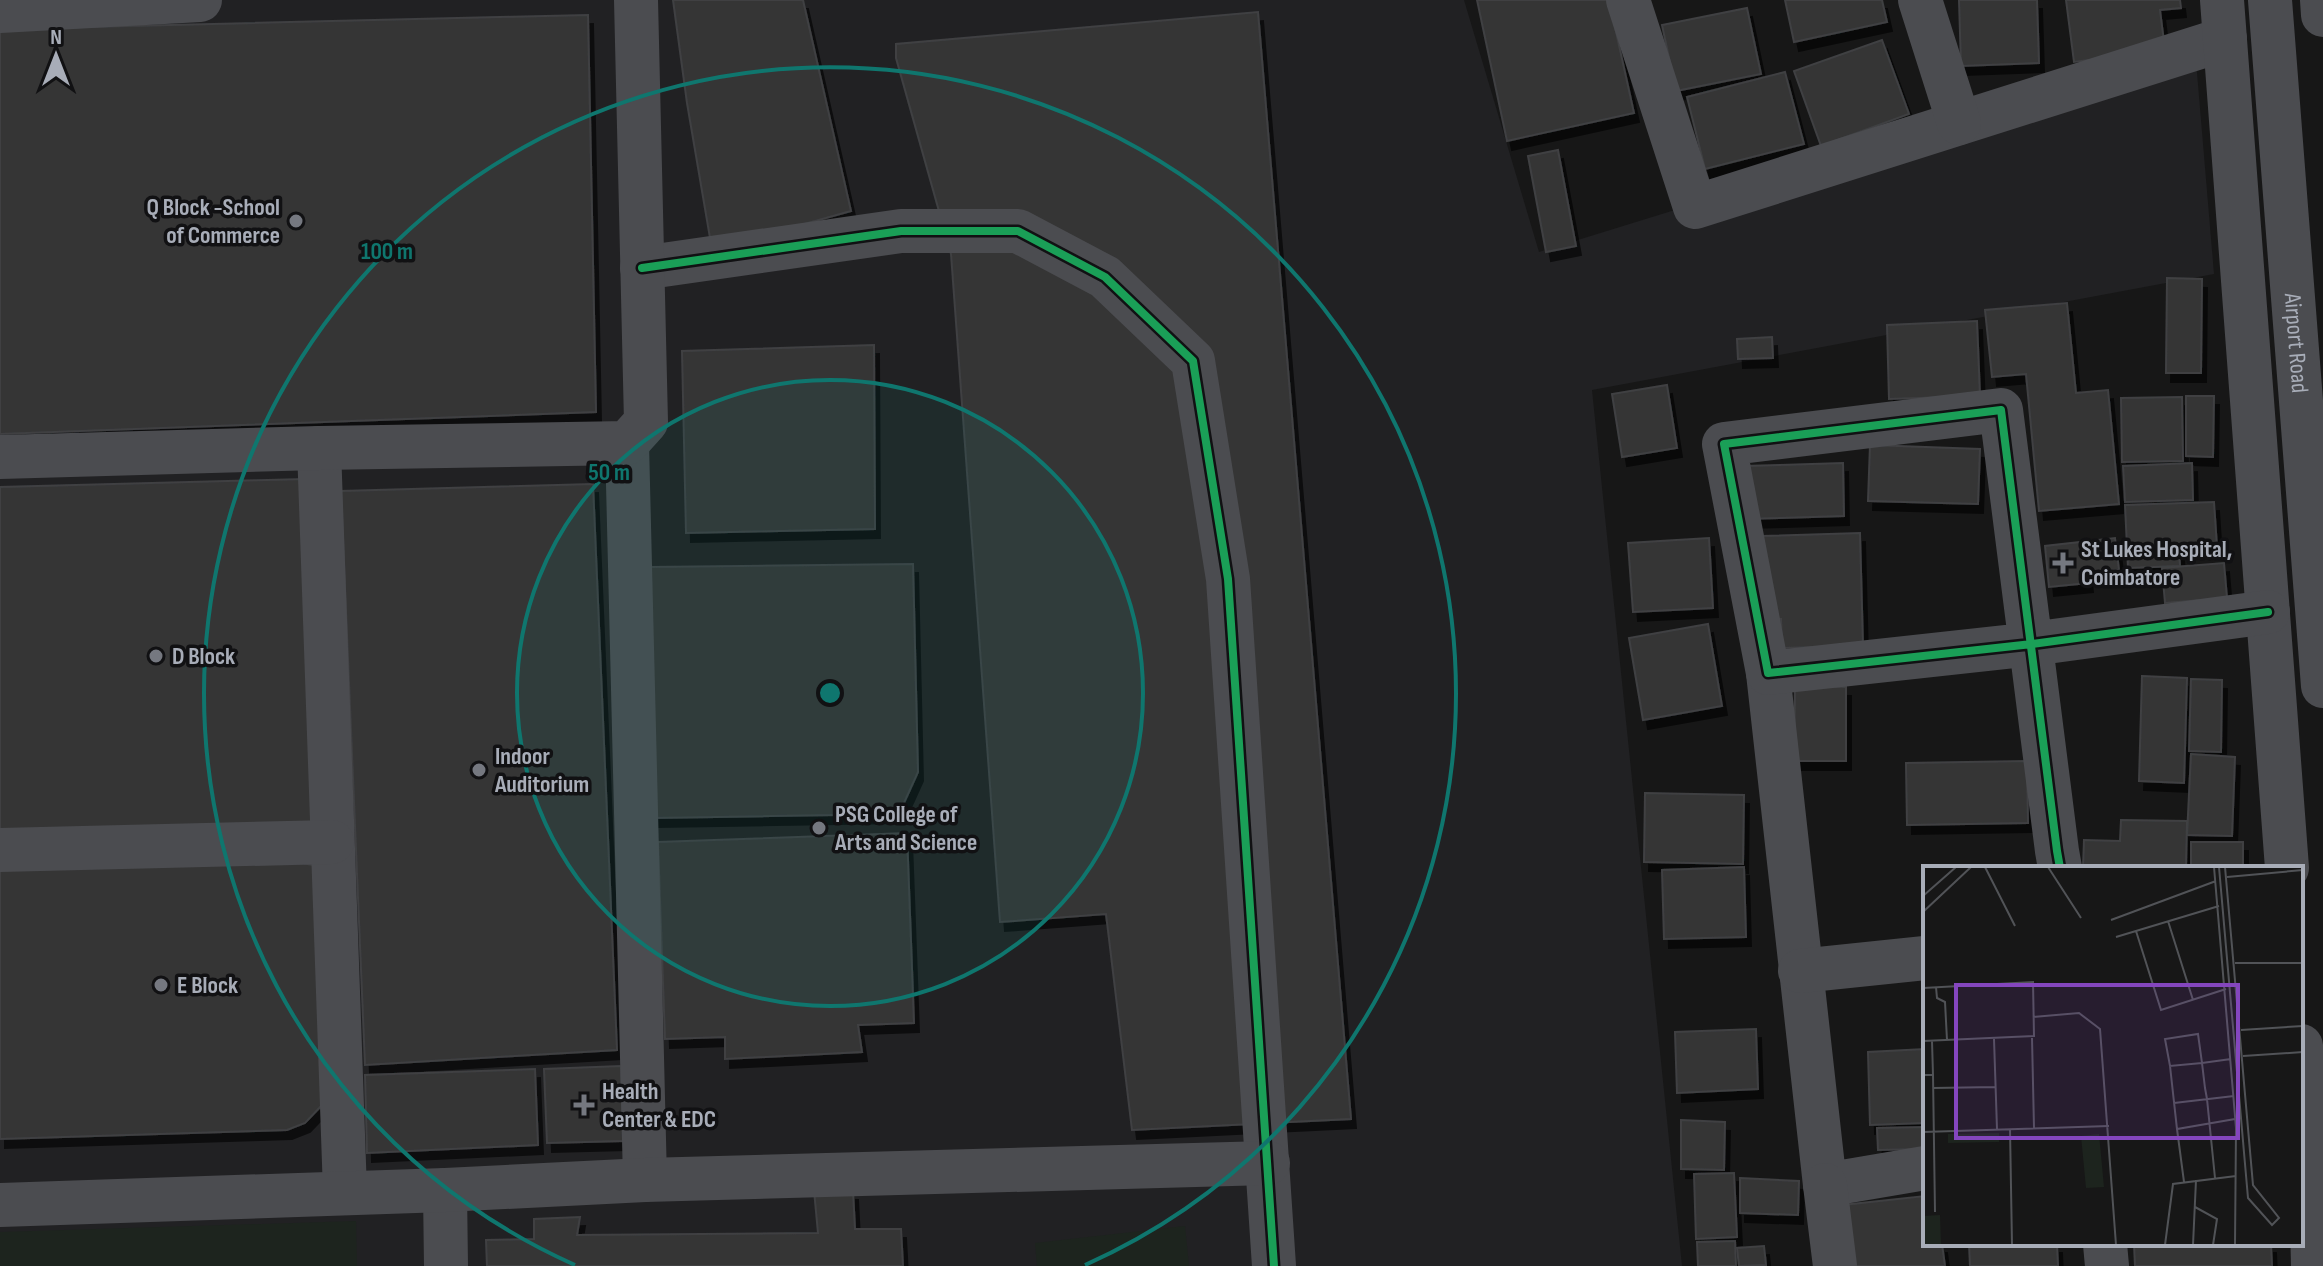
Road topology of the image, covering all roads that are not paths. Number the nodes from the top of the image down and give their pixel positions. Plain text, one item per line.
1 (200, 0) edge
2 (636, 0) edge
3 (1628, 0) edge
4 (1920, 0) edge
5 (2270, 0) edge
6 (2322, 0) edge
7 (0, 11) edge
8 (2323, 15) edge
9 (2223, 19) edge
10 (1959, 123) junction
11 (642, 268) junction
12 (627, 443) junction
13 (319, 448) junction
14 (0, 457) edge
15 (2268, 612) junction
16 (2032, 644) junction
17 (1768, 673) junction
18 (2323, 686) edge
19 (332, 842) junction
20 (0, 850) edge
21 (2060, 866) edge
22 (2287, 866) edge
23 (1923, 958) edge
24 (1800, 971) junction
25 (2303, 1087) edge
26 (2304, 1108) edge
27 (1268, 1163) junction
28 (1923, 1168) edge
29 (645, 1180) junction
30 (1825, 1185) junction
31 (445, 1190) junction
32 (345, 1192) junction
33 (0, 1205) edge
34 (2105, 1246) edge
35 (446, 1266) edge
36 (1274, 1266) edge
37 (1835, 1266) edge
38 (2107, 1266) edge
39 (2313, 1266) edge

1 - 7 street
2 - 11 street
3 - 10 street
4 - 10 street
5 - 18 street, Airport Road
6 - 8 street
9 - 10 street
9 - 15 street
11 - 12 street
11 - 27 street
12 - 13 street
12 - 29 street
13 - 14 street
13 - 19 street
15 - 16 street
15 - 22 street
16 - 17 street
16 - 17 street
16 - 21 street
17 - 24 street
19 - 20 street
19 - 32 street
23 - 24 street
24 - 30 street
25 - 26 street
26 - 39 street
27 - 29 street
27 - 36 street
28 - 30 street
29 - 31 street
30 - 37 street
31 - 32 street
31 - 35 street
32 - 33 street
34 - 38 street

